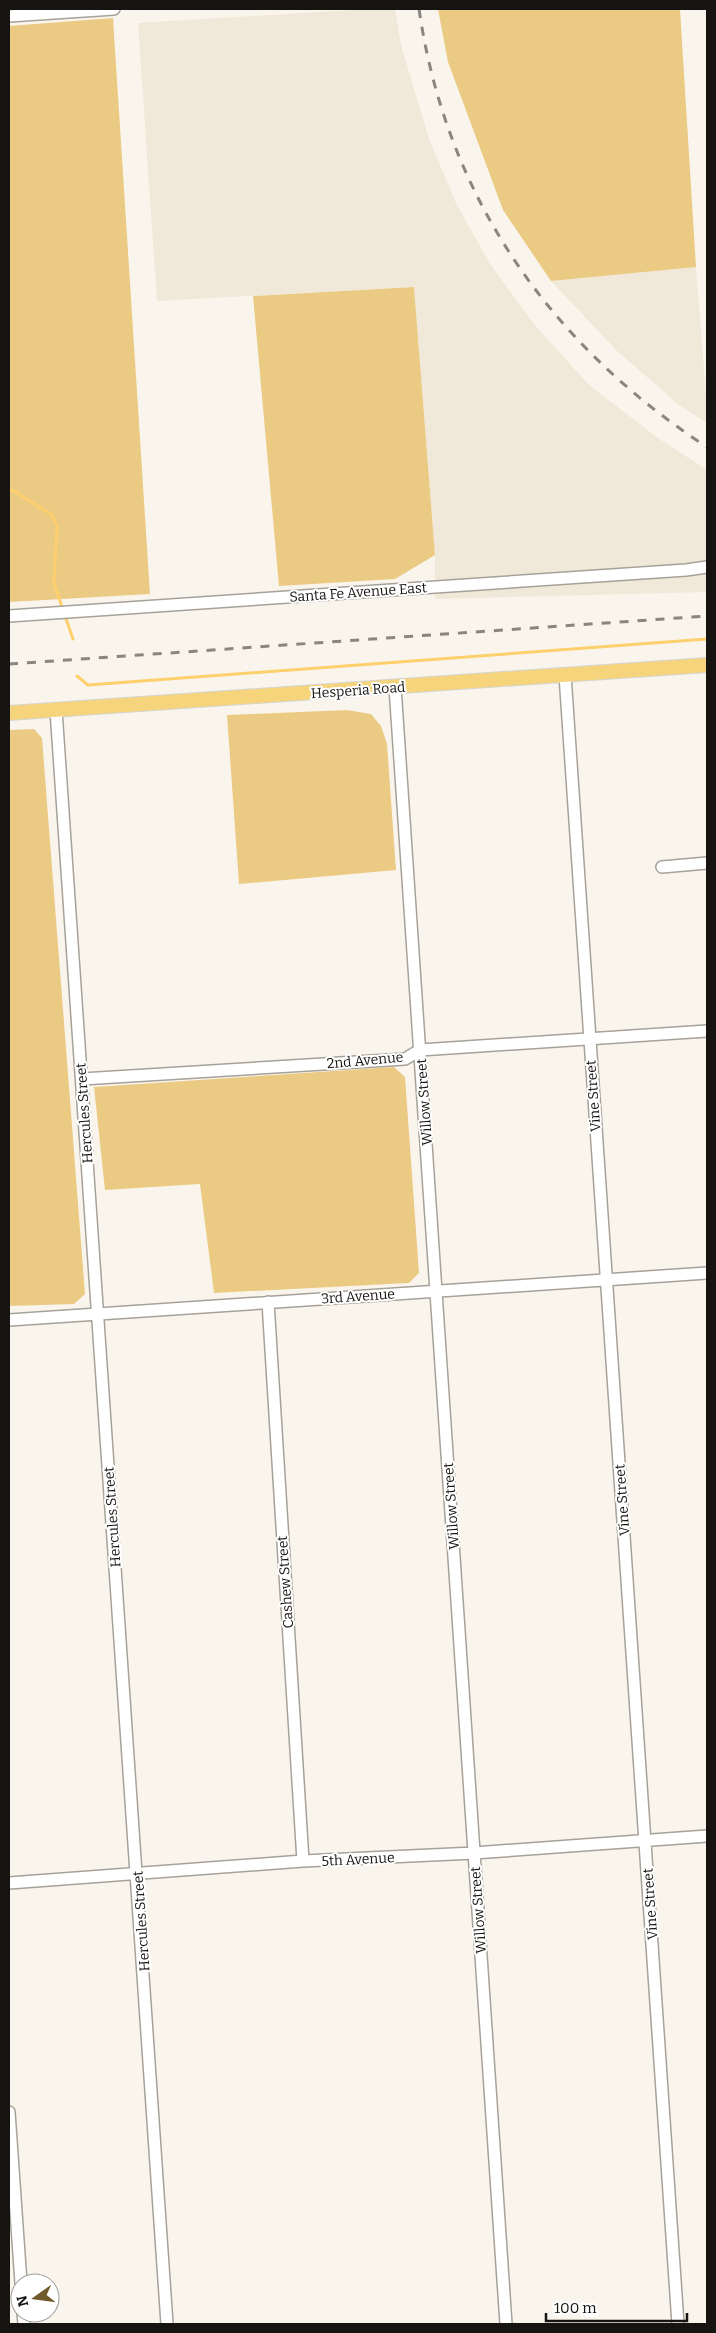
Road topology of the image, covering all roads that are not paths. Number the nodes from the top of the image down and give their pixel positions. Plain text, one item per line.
1 (114, 9) edge
2 (9, 16) edge
3 (707, 566) edge
4 (9, 616) edge
5 (707, 665) edge
6 (565, 675) junction
7 (396, 687) junction
8 (56, 710) junction
9 (9, 713) edge
10 (707, 863) edge
11 (662, 867) dead end
12 (707, 1031) edge
13 (590, 1039) junction
14 (420, 1050) junction
15 (82, 1079) junction
16 (707, 1272) edge
17 (606, 1279) junction
18 (437, 1291) junction
19 (268, 1302) junction
20 (98, 1314) junction
21 (9, 1320) edge
22 (707, 1836) edge
23 (645, 1841) junction
24 (474, 1852) junction
25 (303, 1861) junction
26 (138, 1874) junction
27 (9, 1883) edge
28 (9, 2112) edge
29 (20, 2273) edge
30 (168, 2324) edge
31 (506, 2324) edge
32 (678, 2324) edge

1 - 2 street
3 - 4 street, Santa Fe Avenue East
5 - 6 main road, Hesperia Road
6 - 7 main road, Hesperia Road
6 - 13 street, Vine Street
7 - 8 main road, Hesperia Road
7 - 14 street, Willow Street
8 - 9 main road, Hesperia Road
8 - 15 street, Hercules Street
10 - 11 street
12 - 13 street, 2nd Avenue
13 - 14 street, 2nd Avenue
13 - 17 street, Vine Street
14 - 15 street, 2nd Avenue
14 - 18 street, Willow Street
15 - 20 street, Hercules Street
16 - 17 street, 3rd Avenue
17 - 18 street, 3rd Avenue
17 - 23 street, Vine Street
18 - 19 street, 3rd Avenue
18 - 24 street, Willow Street
19 - 20 street, 3rd Avenue
19 - 25 street, Cashew Street
20 - 21 street, 3rd Avenue
20 - 26 street, Hercules Street
22 - 23 street, 5th Avenue
23 - 24 street, 5th Avenue
23 - 32 street, Vine Street
24 - 25 street, 5th Avenue
24 - 31 street, Willow Street
25 - 26 street, 5th Avenue
26 - 27 street, 5th Avenue
26 - 30 street, Hercules Street
28 - 29 street

